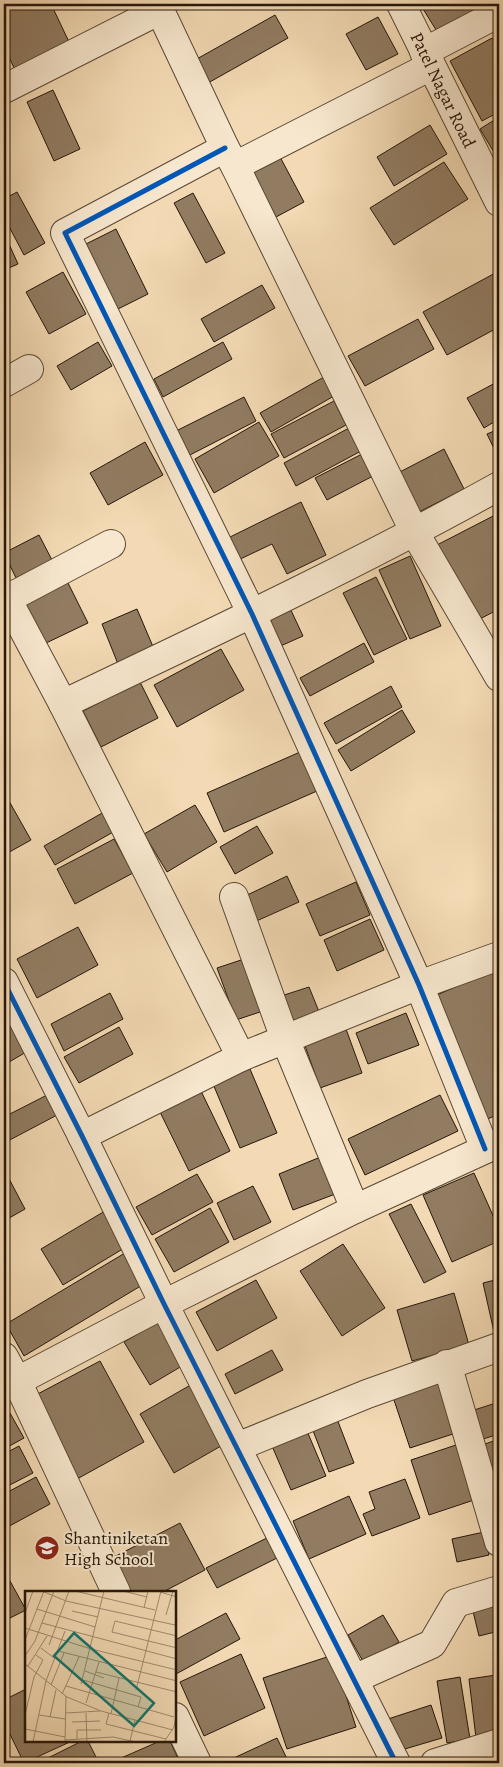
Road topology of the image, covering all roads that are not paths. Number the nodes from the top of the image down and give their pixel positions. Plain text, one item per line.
1 (401, 4) edge
2 (159, 7) edge
3 (499, 13) edge
4 (427, 59) junction
5 (4, 89) edge
6 (230, 157) junction
7 (499, 202) edge
8 (29, 369) dead end
9 (4, 383) edge
10 (499, 486) edge
11 (415, 533) junction
12 (111, 544) dead end
13 (5, 596) edge
14 (252, 614) junction
15 (499, 677) edge
16 (63, 704) junction
17 (234, 897) dead end
18 (499, 956) edge
19 (4, 982) edge
20 (419, 985) junction
21 (285, 1039) junction
22 (241, 1057) junction
23 (82, 1136) junction
24 (492, 1146) edge
25 (355, 1209) junction
26 (164, 1304) junction
27 (499, 1347) edge
28 (4, 1357) edge
29 (448, 1364) junction
30 (10, 1385) edge
31 (237, 1447) junction
32 (499, 1542) edge
33 (499, 1590) edge
34 (115, 1591) edge
35 (354, 1679) junction
36 (176, 1719) edge
37 (499, 1743) edge
38 (197, 1763) edge
39 (396, 1763) edge
40 (435, 1763) edge

1 - 4 street, Patel Nagar Road
2 - 5 street
2 - 6 street
3 - 4 street
4 - 6 street
4 - 7 street, Patel Nagar Road
6 - 11 street
6 - 14 street
8 - 9 street
10 - 11 street
11 - 14 street
11 - 15 street
12 - 13 street
13 - 16 street
14 - 16 street
14 - 20 street
16 - 22 street
17 - 21 street
18 - 20 street
19 - 23 street
20 - 21 street
20 - 24 street
21 - 22 street
21 - 25 street
22 - 23 street
23 - 26 street
24 - 25 street
25 - 26 street
26 - 30 street
26 - 31 street
27 - 29 street
28 - 30 street
29 - 31 street
29 - 32 street
30 - 34 street
31 - 35 street
33 - 35 street
35 - 39 street
36 - 38 street
37 - 40 street

